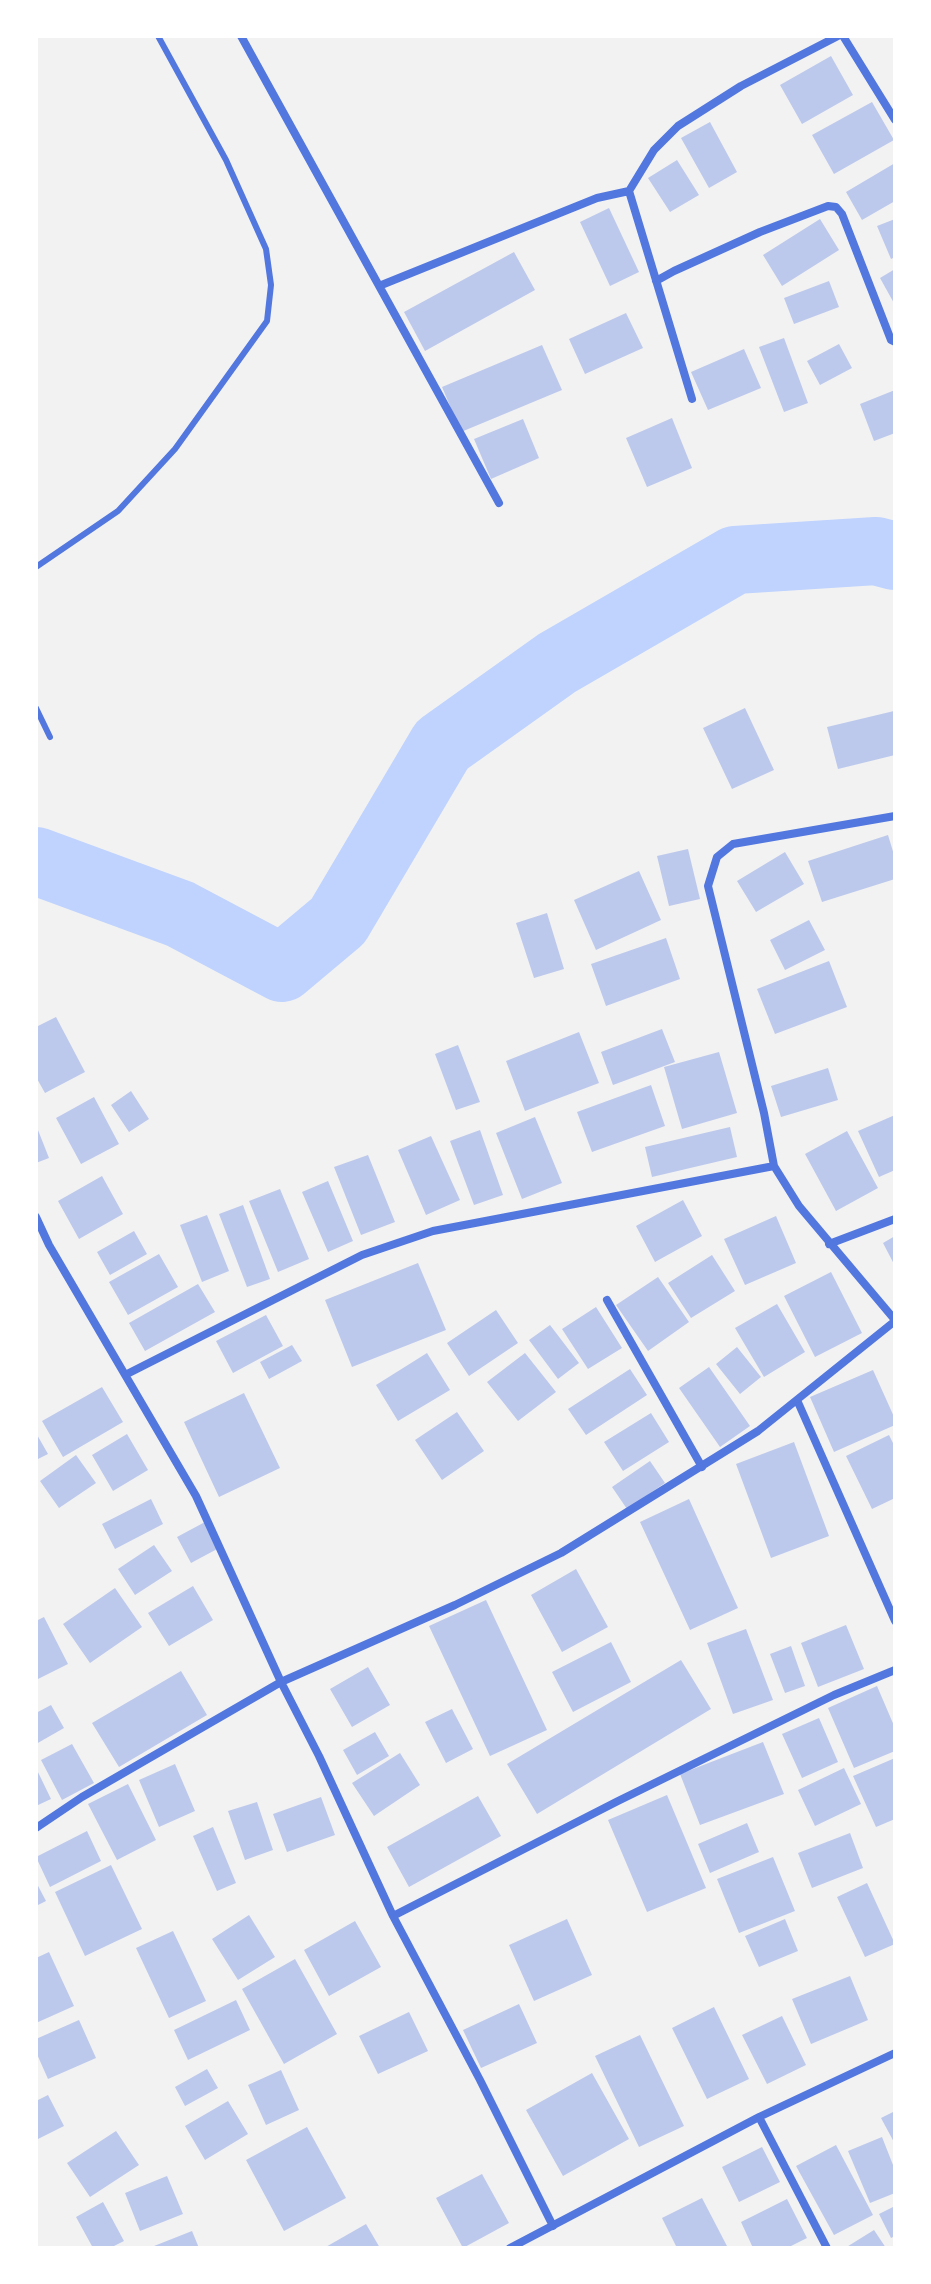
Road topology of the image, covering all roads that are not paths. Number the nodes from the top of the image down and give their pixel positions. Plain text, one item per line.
1 (158, 36) edge
2 (241, 36) edge
3 (840, 36) edge
4 (895, 120) edge
5 (629, 191) junction
6 (656, 281) junction
7 (379, 286) junction
8 (895, 342) edge
9 (692, 399) dead end
10 (499, 503) dead end
11 (36, 567) edge
12 (36, 708) edge
13 (50, 737) dead end
14 (895, 816) edge
15 (774, 1166) junction
16 (36, 1217) edge
17 (895, 1219) edge
18 (829, 1244) junction
19 (607, 1300) dead end
20 (895, 1320) edge
21 (127, 1374) junction
22 (797, 1400) junction
23 (702, 1467) junction
24 (895, 1621) edge
25 (895, 1670) edge
26 (281, 1682) junction
27 (36, 1828) edge
28 (393, 1916) junction
29 (895, 2053) edge
30 (759, 2117) junction
31 (553, 2226) junction
32 (510, 2248) edge
33 (827, 2248) edge

1 - 11 lane
2 - 7 street
3 - 4 street
3 - 5 street
5 - 6 street
5 - 7 street
6 - 8 street
6 - 9 street
7 - 10 street
12 - 13 lane
14 - 15 street
15 - 18 street
15 - 21 street
16 - 21 street
17 - 18 street
18 - 20 street
19 - 23 street
20 - 22 street
21 - 26 street
22 - 23 street
22 - 24 street
23 - 26 street
25 - 28 street
26 - 27 street
26 - 28 street
28 - 31 street
29 - 30 street
30 - 31 street
30 - 33 street
31 - 32 street

